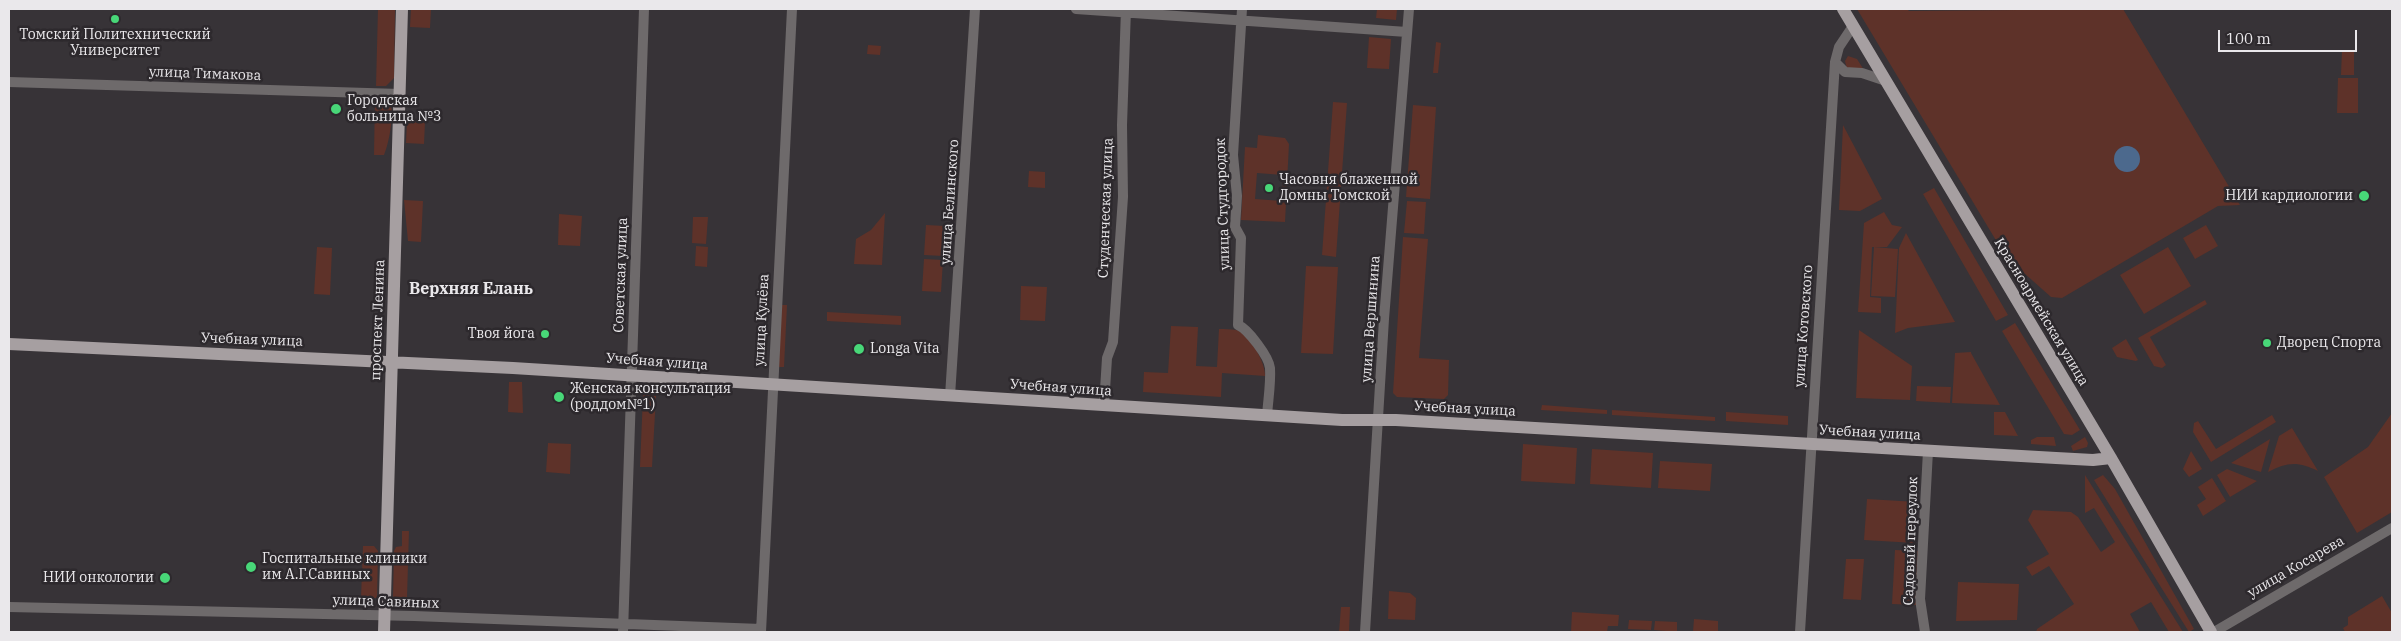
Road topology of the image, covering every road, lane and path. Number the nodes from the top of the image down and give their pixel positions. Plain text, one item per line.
1 (402, 9) edge
2 (644, 9) edge
3 (792, 9) edge
4 (975, 9) edge
5 (1076, 9) edge
6 (1242, 9) edge
7 (1409, 9) edge
8 (1843, 9) edge
9 (1126, 10) edge
10 (1241, 20) junction
11 (1853, 26) junction
12 (1407, 32) junction
13 (1835, 62) junction
14 (1886, 81) junction
15 (9, 82) edge
16 (400, 94) junction
17 (9, 344) edge
18 (392, 362) junction
19 (631, 375) junction
20 (773, 384) junction
21 (950, 396) junction
22 (1104, 406) junction
23 (1267, 416) junction
24 (1378, 420) junction
25 (1811, 444) junction
26 (1928, 451) junction
27 (2111, 458) junction
28 (2392, 528) edge
29 (9, 607) edge
30 (385, 615) junction
31 (623, 628) edge
32 (761, 631) edge
33 (384, 632) edge
34 (1365, 632) edge
35 (1800, 632) edge
36 (1925, 632) edge
37 (2213, 632) edge

1 - 16 main road, проспект Ленина
2 - 19 street, Советская улица
3 - 20 street, улица Кулёва
4 - 21 street, улица Белинского
5 - 9 street
6 - 10 street, улица Студгородок
7 - 12 street, улица Вершинина
8 - 11 main road, Красноармейская улица
9 - 10 street
9 - 22 street, Студенческая улица
10 - 12 street
10 - 23 street, улица Студгородок
11 - 13 street, улица Котовского
11 - 14 main road, Красноармейская улица
12 - 24 street, улица Вершинина
13 - 14 street
13 - 25 street, улица Котовского
14 - 27 main road, Красноармейская улица
15 - 16 street, улица Тимакова
16 - 18 main road, проспект Ленина
17 - 18 main road, Учебная улица
18 - 19 main road, Учебная улица
18 - 30 main road, проспект Ленина
19 - 20 main road, Учебная улица
19 - 31 street, Советская улица
20 - 21 main road, Учебная улица
20 - 32 street, улица Кулёва
21 - 22 main road, Учебная улица
22 - 23 main road, Учебная улица
23 - 24 main road, Учебная улица
24 - 25 main road, Учебная улица
24 - 34 street, улица Вершинина
25 - 26 main road, Учебная улица
25 - 35 street, улица Котовского
26 - 27 main road, Учебная улица
26 - 36 street, Садовый переулок
27 - 37 main road, Красноармейская улица
28 - 37 street, улица Косарева
29 - 30 street, улица Савиных
30 - 31 street, улица Савиных
30 - 33 main road, проспект Ленина
31 - 32 street, улица Савиных

